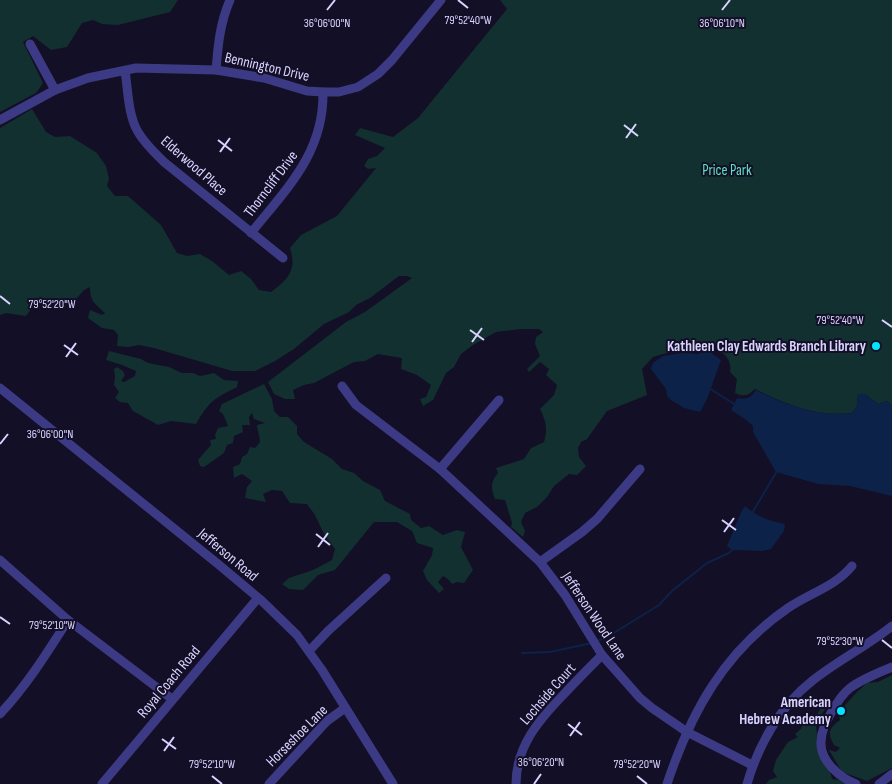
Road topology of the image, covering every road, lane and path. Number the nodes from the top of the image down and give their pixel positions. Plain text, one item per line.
1 (230, 0) edge
2 (441, 0) edge
3 (30, 44) dead end
4 (216, 70) junction
5 (125, 71) junction
6 (55, 90) junction
7 (323, 92) junction
8 (0, 120) edge
9 (251, 233) junction
10 (283, 258) dead end
11 (342, 386) dead end
12 (0, 388) edge
13 (499, 400) dead end
14 (440, 469) junction
15 (640, 469) dead end
16 (0, 560) edge
17 (540, 562) junction
18 (852, 566) dead end
19 (386, 578) dead end
20 (258, 598) junction
21 (68, 620) junction
22 (892, 626) edge
23 (310, 651) junction
24 (602, 655) junction
25 (892, 667) edge
26 (172, 699) junction
27 (345, 708) junction
28 (0, 714) edge
29 (687, 732) junction
30 (752, 766) junction
31 (892, 774) edge
32 (102, 784) edge
33 (269, 784) edge
34 (393, 784) edge
35 (516, 784) edge
36 (667, 784) edge
37 (747, 784) edge
38 (856, 784) edge
39 (879, 784) edge

1 - 4 street
2 - 7 street, Bennington Drive
3 - 6 street
4 - 5 street, Bennington Drive
4 - 7 street, Bennington Drive
5 - 6 street, Bennington Drive
5 - 9 street, Elderwood Place
6 - 8 street, Bennington Drive
7 - 9 street, Thorncliff Drive
9 - 10 street, Elderwood Place
11 - 14 street
12 - 20 street, Jefferson Road
13 - 14 street
14 - 17 street, Jefferson Wood Lane
15 - 17 street
16 - 21 street
17 - 24 street, Jefferson Wood Lane
18 - 29 street
19 - 23 street
20 - 23 street, Jefferson Road
20 - 26 street, Royal Coach Road
21 - 26 street
21 - 28 street
22 - 30 street
23 - 27 street, Jefferson Road
24 - 29 street, Jefferson Wood Lane
24 - 35 street, Lochside Court
25 - 38 street
26 - 32 street, Royal Coach Road
27 - 33 street, Horseshoe Lane
27 - 34 street, Jefferson Road
29 - 30 street, Jefferson Wood Lane
29 - 36 street
30 - 37 street
31 - 39 street

